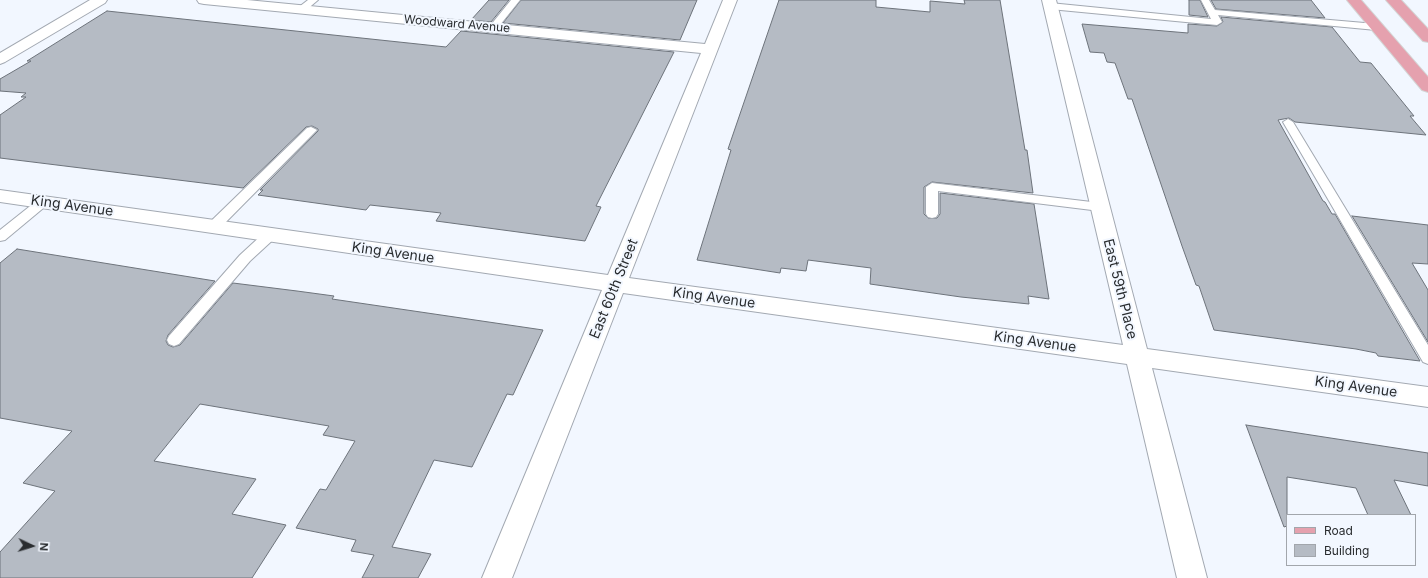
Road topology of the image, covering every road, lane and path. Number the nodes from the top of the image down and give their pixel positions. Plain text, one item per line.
1 (100, 0) edge
2 (204, 0) edge
3 (314, 0) edge
4 (516, 0) edge
5 (730, 0) edge
6 (1205, 0) edge
7 (1354, 0) edge
8 (1393, 0) edge
9 (1049, 3) edge
10 (302, 9) junction
11 (1212, 12) junction
12 (1376, 27) junction
13 (493, 28) junction
14 (1427, 36) edge
15 (710, 49) junction
16 (0, 59) edge
17 (1428, 87) edge
18 (1288, 122) dead end
19 (311, 130) dead end
20 (0, 196) edge
21 (43, 202) junction
22 (1100, 207) junction
23 (932, 214) dead end
24 (213, 227) junction
25 (270, 235) junction
26 (0, 237) edge
27 (616, 284) junction
28 (174, 340) dead end
29 (1137, 356) junction
30 (1428, 358) edge
31 (1428, 397) edge
32 (497, 578) edge
33 (1192, 578) edge

1 - 16 street
2 - 10 street, Woodward Avenue
3 - 10 lane
4 - 13 lane
5 - 15 street, East 60th Street
6 - 11 lane
7 - 12 main road
8 - 14 main road
9 - 11 lane
9 - 22 street, East 59th Place
10 - 13 street, Woodward Avenue
11 - 12 lane
12 - 17 main road
13 - 15 street, Woodward Avenue
15 - 27 street, East 60th Street
18 - 30 lane
19 - 24 lane
20 - 21 street, King Avenue
21 - 24 street, King Avenue
21 - 26 lane
22 - 23 lane
22 - 29 street, East 59th Place
24 - 25 street, King Avenue
25 - 27 street, King Avenue
25 - 28 lane
27 - 29 street, King Avenue
27 - 32 street, East 60th Street
29 - 31 street, King Avenue
29 - 33 street, East 59th Place

